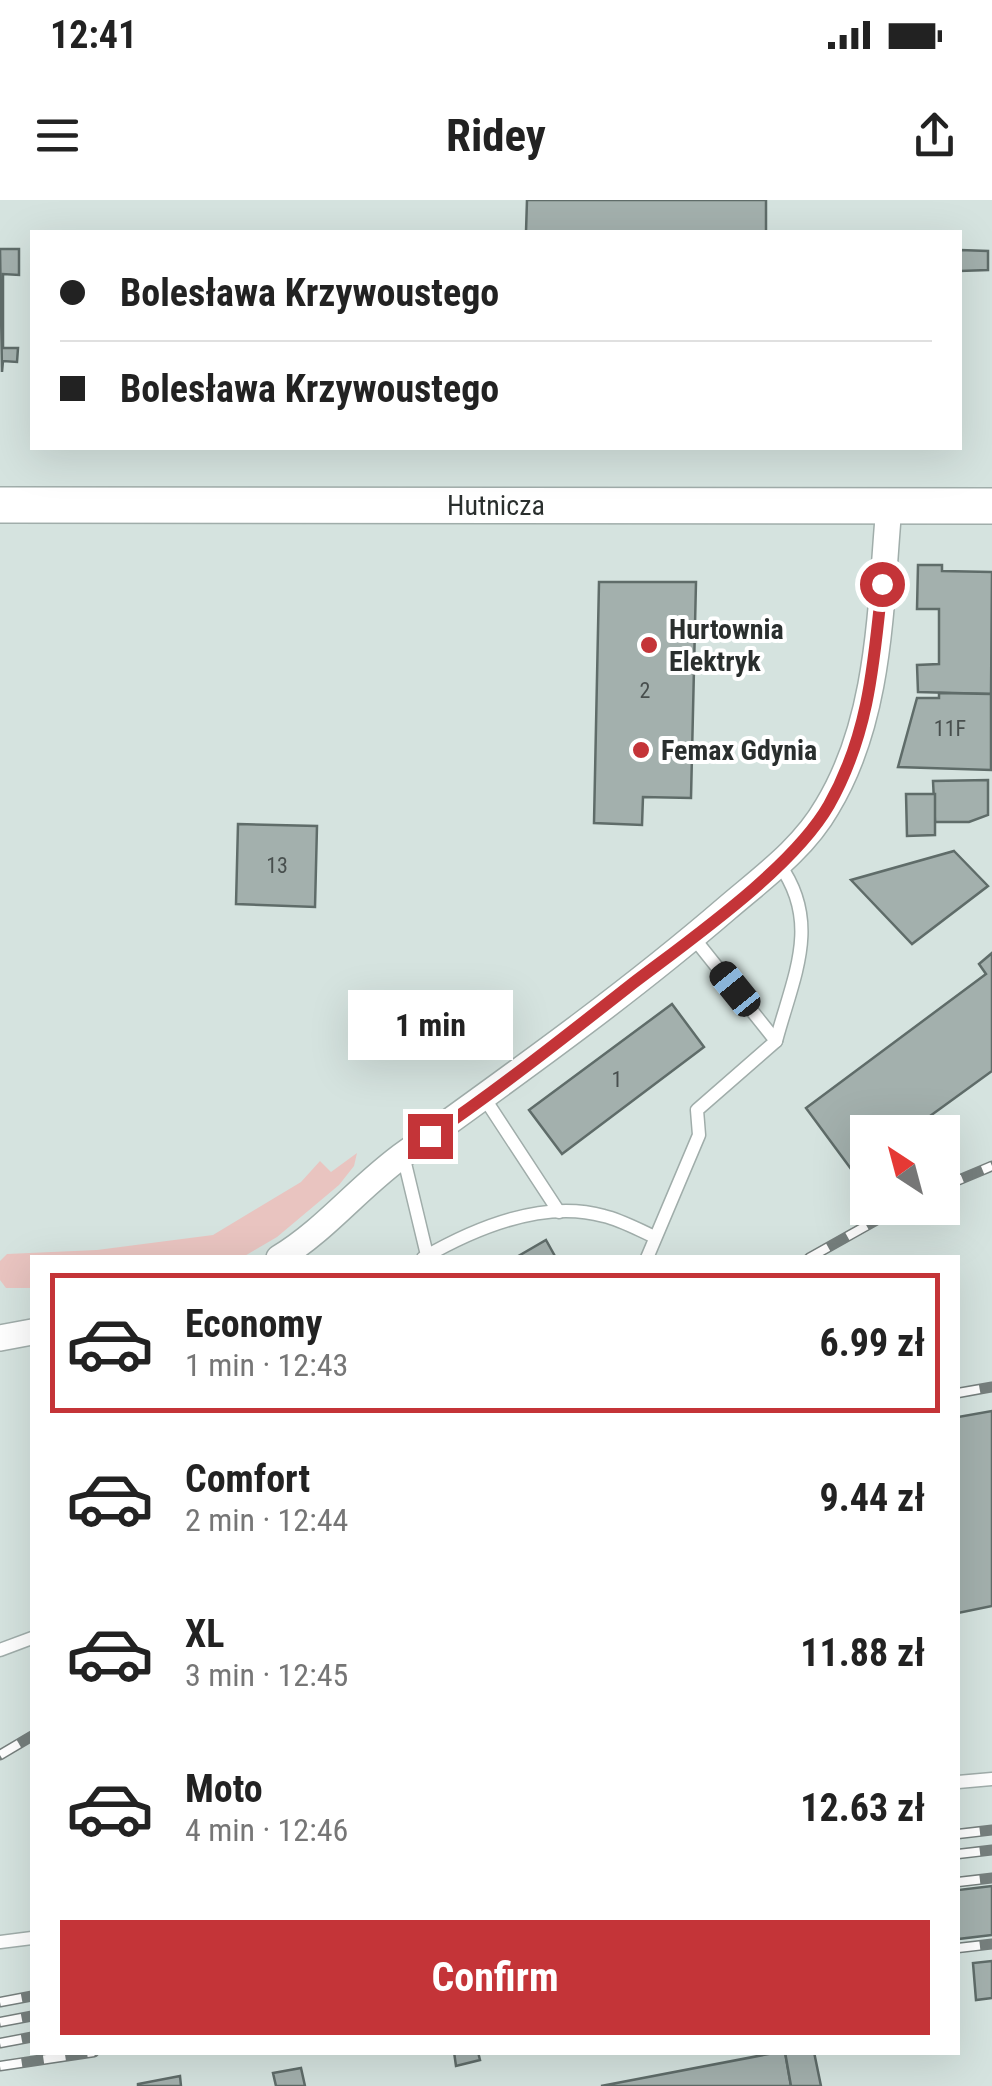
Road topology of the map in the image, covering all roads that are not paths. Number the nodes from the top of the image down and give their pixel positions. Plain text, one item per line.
1 (0, 505) edge
2 (890, 506) junction
3 (992, 506) edge
4 (778, 864) junction
5 (694, 937) junction
6 (776, 1041) junction
7 (485, 1098) junction
8 (403, 1154) junction
9 (559, 1212) junction
10 (655, 1238) junction
11 (284, 1255) edge
12 (425, 1255) edge
13 (427, 1255) edge
14 (648, 1255) edge
15 (30, 1332) edge
16 (0, 1338) edge
17 (30, 1639) edge
18 (0, 1650) edge
19 (992, 1779) edge
20 (960, 1782) edge
21 (30, 1938) edge
22 (0, 1942) edge

1 - 2 main road, Hutnicza
2 - 3 main road, Hutnicza
2 - 4 street
4 - 5 street
4 - 6 lane
5 - 6 lane
5 - 7 street
6 - 10 lane
7 - 8 street
7 - 9 lane
8 - 11 street
8 - 12 lane
9 - 10 lane
9 - 13 lane
10 - 14 lane
15 - 16 street
17 - 18 lane
19 - 20 lane
21 - 22 lane

